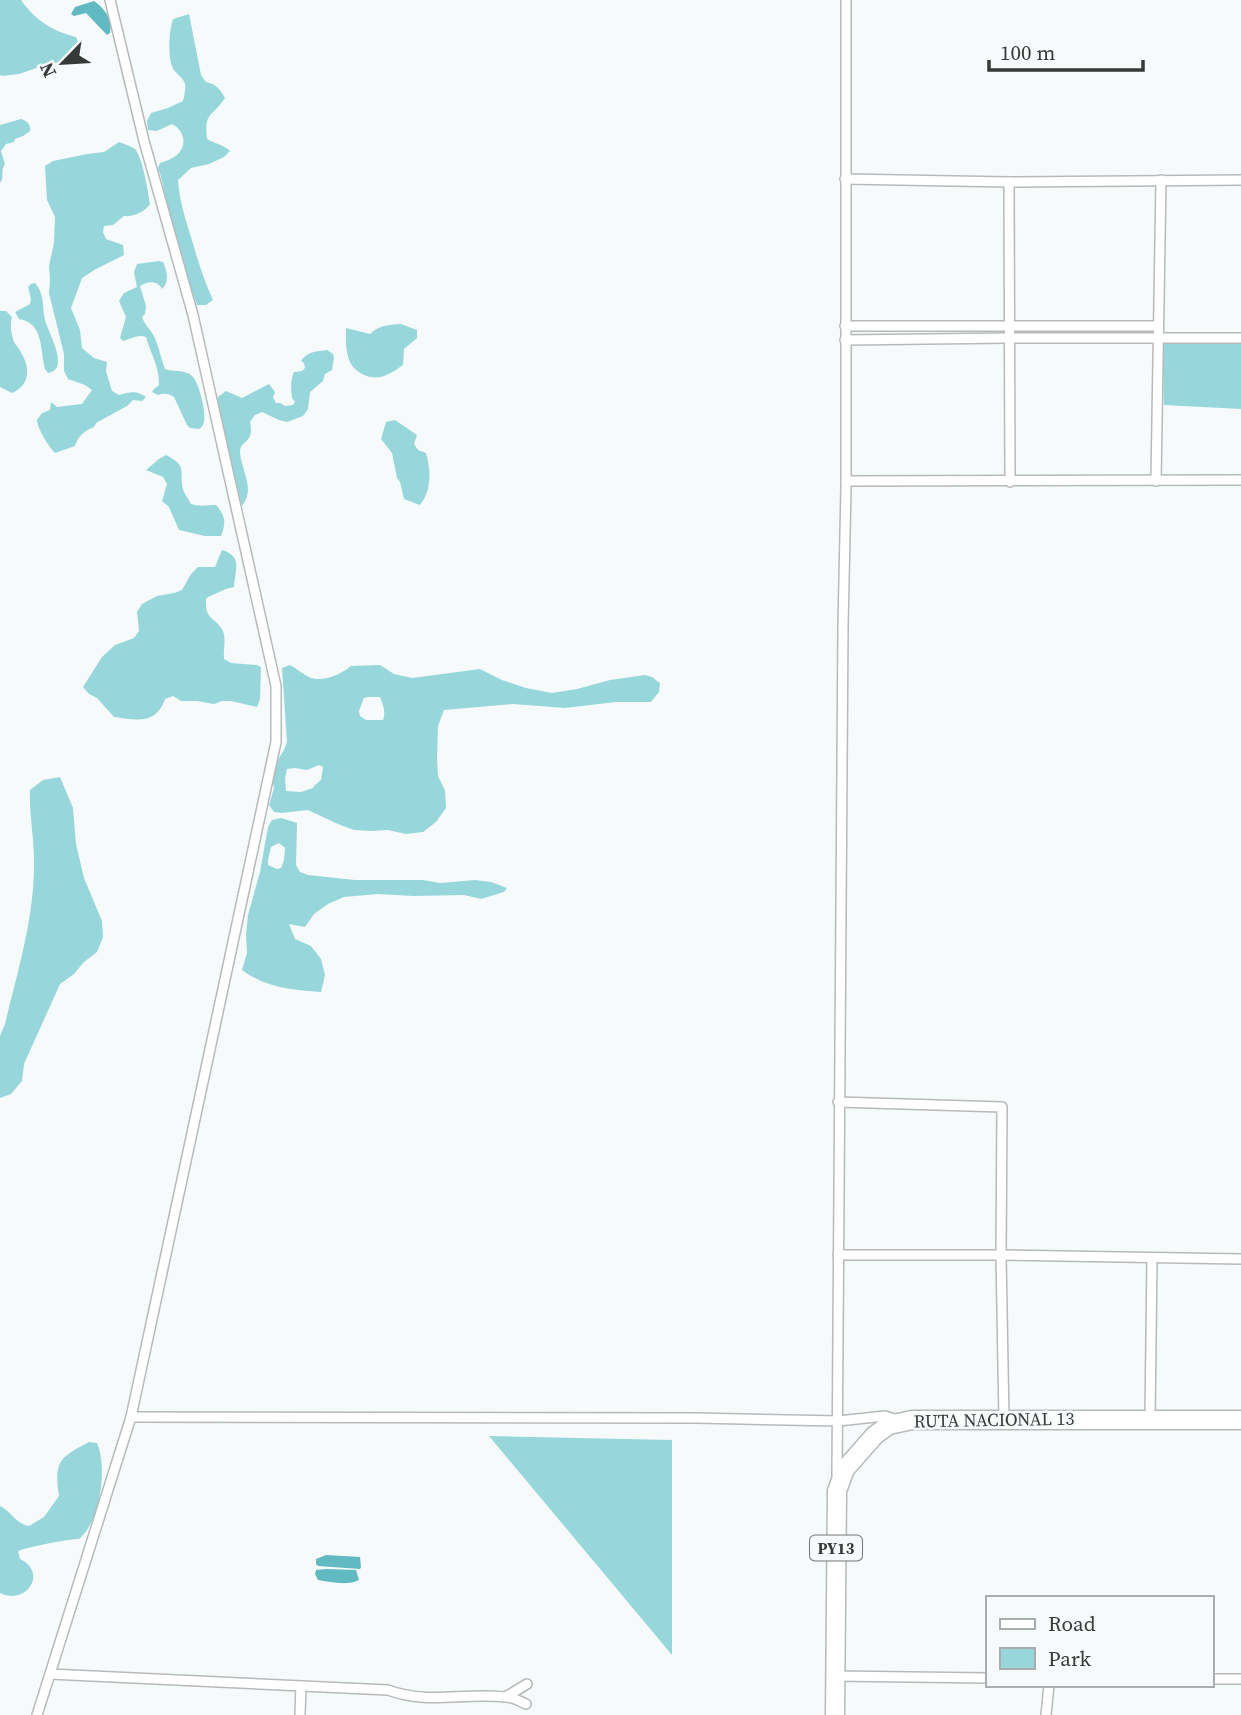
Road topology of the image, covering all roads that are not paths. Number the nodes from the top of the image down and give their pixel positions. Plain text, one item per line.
1 (110, 0) edge
2 (846, 0) edge
3 (845, 179) junction
4 (1161, 180) junction
5 (1241, 180) edge
6 (1009, 182) junction
7 (845, 326) junction
8 (1009, 326) junction
9 (1158, 326) junction
10 (1009, 338) junction
11 (1158, 338) junction
12 (1241, 338) edge
13 (845, 340) junction
14 (1241, 480) edge
15 (846, 481) junction
16 (1156, 481) junction
17 (1010, 482) junction
18 (838, 1102) junction
19 (838, 1255) junction
20 (1001, 1255) junction
21 (1152, 1258) junction
22 (1241, 1258) edge
23 (131, 1417) junction
24 (1150, 1419) junction
25 (1004, 1420) junction
26 (1241, 1420) edge
27 (838, 1421) junction
28 (902, 1422) junction
29 (837, 1491) junction
30 (50, 1674) junction
31 (835, 1676) junction
32 (986, 1678) edge
33 (1213, 1679) edge
34 (1241, 1679) edge
35 (527, 1684) dead end
36 (301, 1686) junction
37 (1049, 1687) edge
38 (508, 1696) junction
39 (526, 1704) dead end
40 (37, 1715) edge
41 (300, 1715) edge
42 (835, 1715) edge
43 (1046, 1715) edge

1 - 23 street
2 - 3 street
3 - 6 street
3 - 7 street
4 - 5 street
4 - 6 street
4 - 9 street
6 - 8 street
7 - 8 street
7 - 13 street
8 - 9 street
8 - 10 street
9 - 11 street
10 - 11 street
10 - 13 street
10 - 17 street
11 - 12 street
11 - 16 street
13 - 15 street
14 - 16 street
15 - 17 street
15 - 18 street
16 - 17 street
18 - 19 street
18 - 20 street
19 - 20 street
19 - 27 street
20 - 21 street
20 - 25 street
21 - 22 street
21 - 24 street
23 - 27 street
23 - 30 street
24 - 25 highway, RUTA NACIONAL 13 / PY13
24 - 26 highway, RUTA NACIONAL 13 / PY13
25 - 28 highway, RUTA NACIONAL 13 / PY13
27 - 28 street
27 - 29 street
28 - 29 highway, RUTA NACIONAL 13 / PY13
29 - 31 highway, RUTA NACIONAL 13 / PY13
30 - 36 street
30 - 40 street
31 - 32 street
31 - 42 highway, RUTA NACIONAL 13 / PY13
33 - 34 street
35 - 38 street
36 - 38 street
36 - 41 street
37 - 43 street
38 - 39 street

